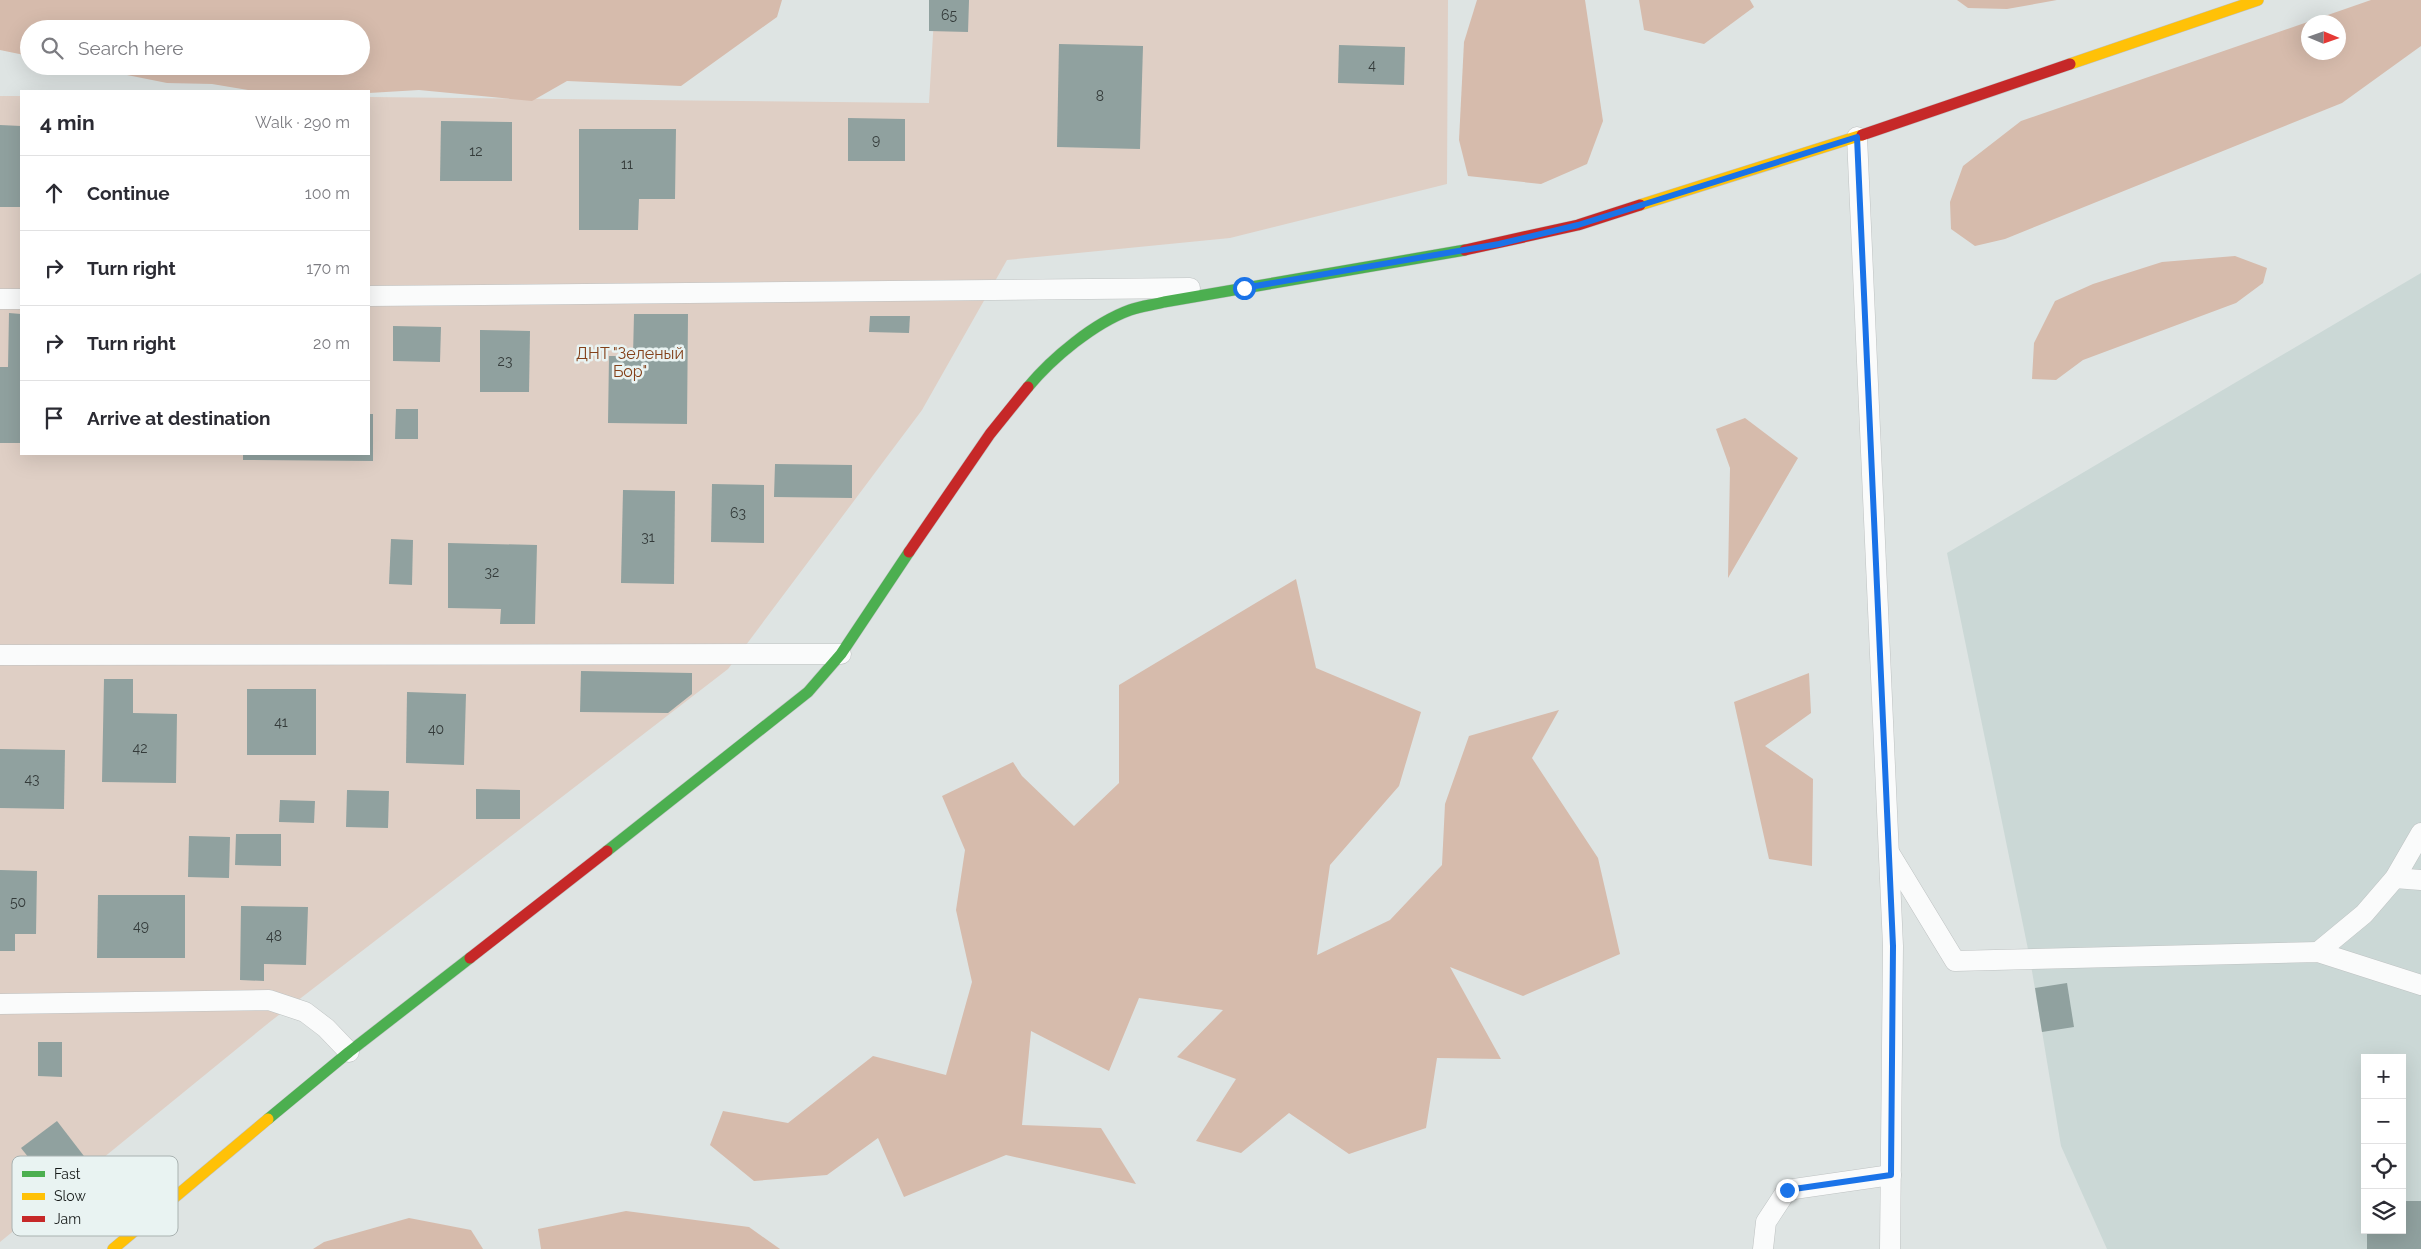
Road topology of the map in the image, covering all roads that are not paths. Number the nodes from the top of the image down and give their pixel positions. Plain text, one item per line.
1 (2258, 0) edge
2 (1857, 137) junction
3 (1244, 288) junction
4 (370, 296) edge
5 (0, 299) edge
6 (20, 299) edge
7 (841, 654) junction
8 (0, 655) edge
9 (2421, 834) edge
10 (1888, 853) junction
11 (2395, 878) junction
12 (2421, 880) edge
13 (2318, 952) junction
14 (2421, 985) edge
15 (0, 1004) edge
16 (348, 1052) junction
17 (1891, 1175) junction
18 (178, 1195) edge
19 (129, 1236) edge
20 (113, 1249) edge
21 (1763, 1249) edge
22 (1890, 1249) edge

1 - 2 street
2 - 3 street
2 - 10 lane
3 - 4 lane
3 - 7 street
5 - 6 lane
7 - 8 lane
7 - 16 street
9 - 11 lane
10 - 13 lane
10 - 17 lane
11 - 12 lane
11 - 13 lane
13 - 14 lane
15 - 16 lane
16 - 18 street
17 - 21 lane
17 - 22 lane
19 - 20 street

